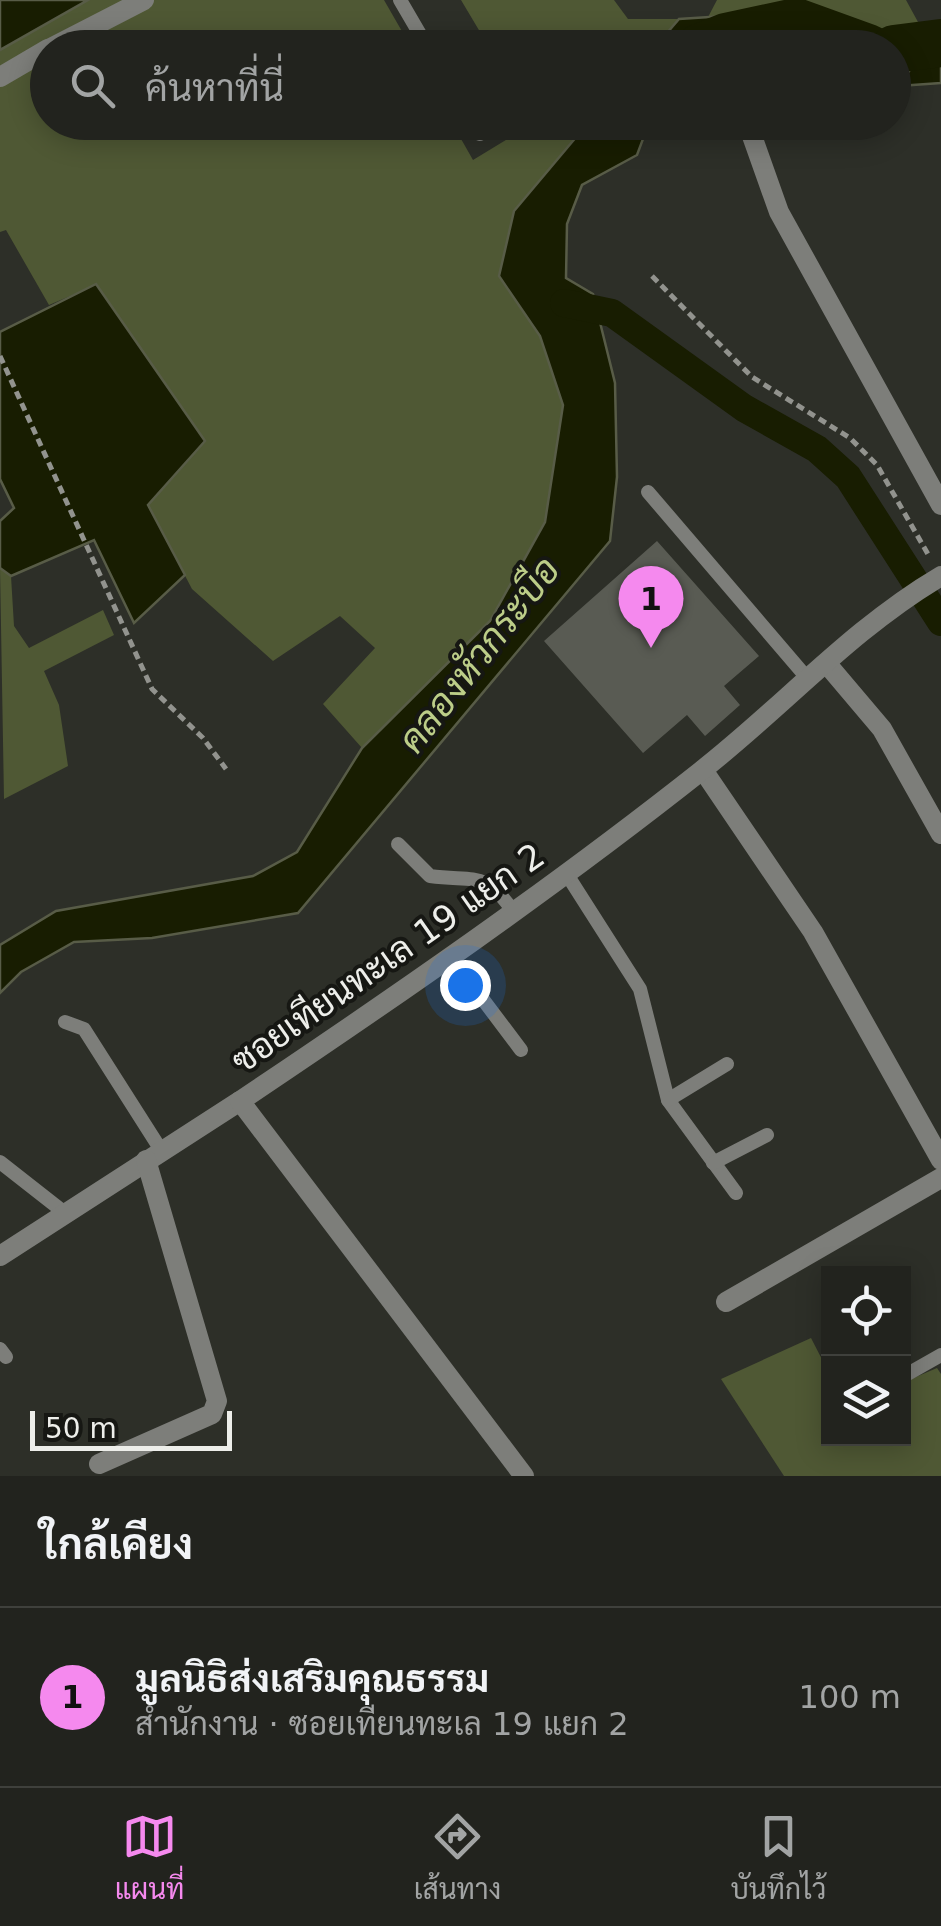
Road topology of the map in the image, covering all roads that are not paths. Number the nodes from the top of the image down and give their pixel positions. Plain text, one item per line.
1 (144, 0) edge
2 (400, 0) edge
3 (85, 30) edge
4 (418, 30) edge
5 (30, 59) edge
6 (0, 77) edge
7 (753, 140) edge
8 (648, 492) dead end
9 (941, 505) edge
10 (938, 578) edge
11 (827, 664) junction
12 (808, 679) junction
13 (702, 770) junction
14 (941, 834) edge
15 (398, 844) dead end
16 (566, 873) junction
17 (513, 911) junction
18 (451, 956) junction
19 (65, 1022) dead end
20 (520, 1050) dead end
21 (727, 1064) dead end
22 (668, 1100) junction
23 (240, 1102) junction
24 (766, 1135) dead end
25 (154, 1155) junction
26 (941, 1160) edge
27 (0, 1162) edge
28 (714, 1163) junction
29 (941, 1178) edge
30 (736, 1192) dead end
31 (65, 1213) junction
32 (0, 1256) edge
33 (726, 1302) dead end
34 (941, 1355) edge
35 (911, 1372) edge
36 (99, 1464) dead end
37 (524, 1476) edge

1 - 3 street
2 - 4 lane
5 - 6 street
7 - 9 street
8 - 12 lane
10 - 11 street, ซอยเทียนทะเล 19 แยก 2
11 - 12 street, ซอยเทียนทะเล 19 แยก 2
11 - 14 street
12 - 13 street, ซอยเทียนทะเล 19 แยก 2
13 - 16 street, ซอยเทียนทะเล 19 แยก 2
13 - 26 street
15 - 17 lane
16 - 17 street, ซอยเทียนทะเล 19 แยก 2
16 - 22 lane
17 - 18 street, ซอยเทียนทะเล 19 แยก 2
18 - 20 lane
18 - 23 street, ซอยเทียนทะเล 19 แยก 2
19 - 25 lane
21 - 22 lane
22 - 28 lane
23 - 25 street
23 - 37 street, ซอยเทียนทะเล 19 แยก 2
24 - 28 lane
25 - 31 street
25 - 36 street
27 - 31 lane
28 - 30 lane
29 - 33 street
31 - 32 street
34 - 35 lane

